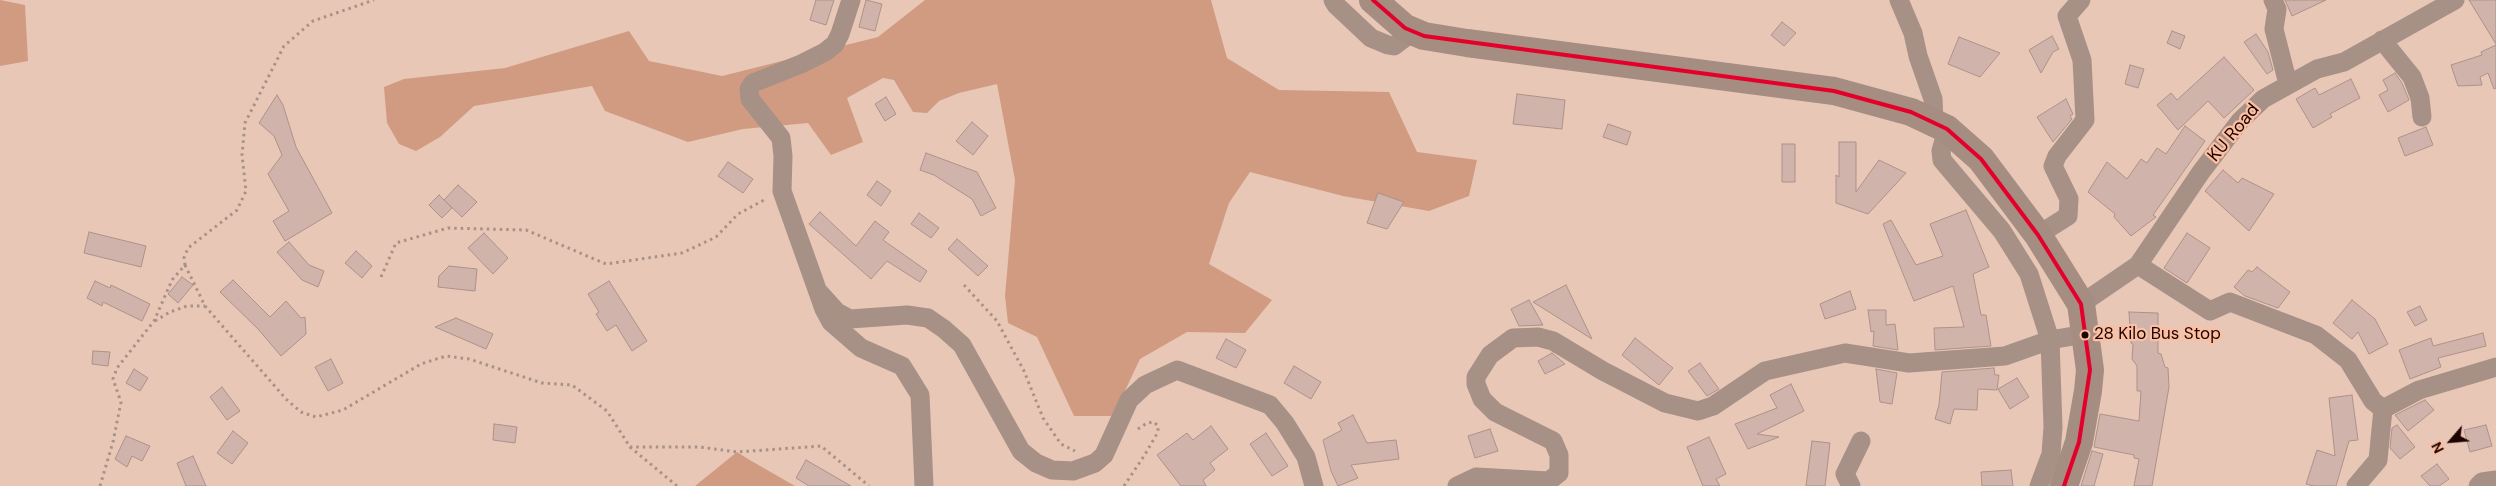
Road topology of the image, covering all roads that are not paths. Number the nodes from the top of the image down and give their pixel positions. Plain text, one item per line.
1 (851, 0) edge
2 (1333, 0) edge
3 (1373, 0) edge
4 (1899, 0) edge
5 (2081, 0) edge
6 (2273, 0) edge
7 (2455, 0) edge
8 (1414, 32) junction
9 (2382, 40) junction
10 (2288, 84) junction
11 (2422, 117) dead end
12 (1940, 125) junction
13 (2038, 235) junction
14 (2138, 265) junction
15 (818, 291) junction
16 (2082, 304) junction
17 (2085, 334) junction
18 (2050, 340) junction
19 (2496, 367) edge
20 (2383, 409) junction
21 (1861, 442) dead end
22 (2496, 480) edge
23 (924, 486) edge
24 (1314, 486) edge
25 (1457, 486) edge
26 (1851, 486) edge
27 (2039, 486) edge
28 (2064, 486) edge
29 (2356, 486) edge
30 (2478, 486) edge

1 - 15 street
2 - 8 street
3 - 8 highway
4 - 12 street
5 - 13 street
6 - 10 street
7 - 9 street, KU Road
8 - 12 highway
9 - 10 street, KU Road
9 - 11 street
10 - 14 street, KU Road
12 - 13 highway
12 - 18 street
13 - 16 highway
14 - 16 street, KU Road
14 - 20 street
15 - 23 street
15 - 24 street
16 - 17 highway
17 - 18 street
17 - 28 highway
18 - 25 street
18 - 27 street
19 - 20 street
20 - 29 street
21 - 26 street
22 - 30 street

